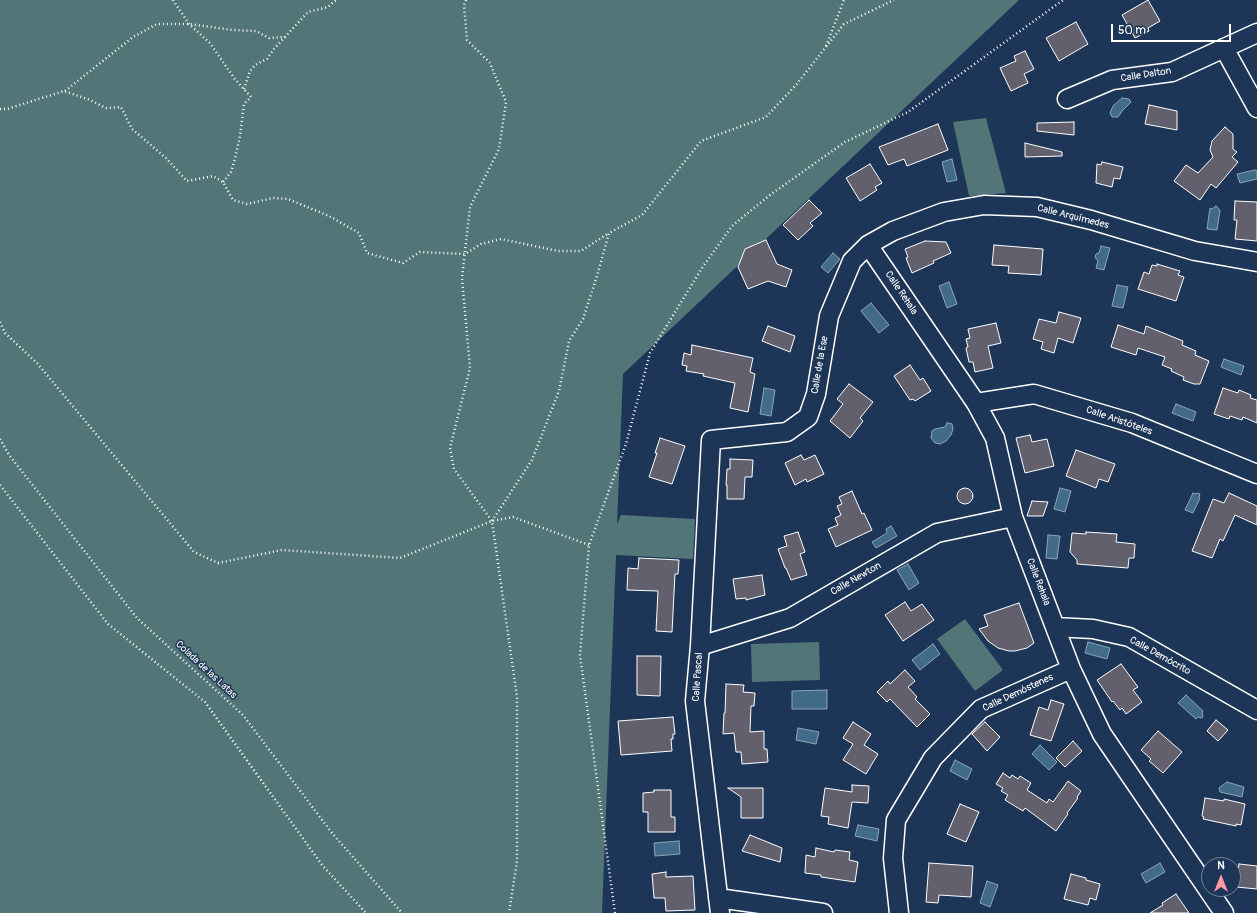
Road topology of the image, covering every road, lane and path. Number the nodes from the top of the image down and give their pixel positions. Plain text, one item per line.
1 (173, 0) edge
2 (336, 0) edge
3 (466, 0) edge
4 (844, 0) edge
5 (894, 0) edge
6 (1063, 0) edge
7 (189, 24) junction
8 (1257, 33) edge
9 (285, 37) junction
10 (1224, 48) junction
11 (825, 50) junction
12 (244, 89) junction
13 (64, 91) junction
14 (1067, 99) dead end
15 (1257, 108) edge
16 (0, 109) edge
17 (224, 182) junction
18 (609, 233) junction
19 (868, 245) junction
20 (465, 254) junction
21 (1257, 262) edge
22 (0, 322) edge
23 (976, 403) junction
24 (0, 439) edge
25 (711, 440) joint
26 (1257, 474) edge
27 (0, 485) edge
28 (1013, 517) junction
29 (492, 521) junction
30 (589, 545) junction
31 (1055, 627) junction
32 (700, 646) junction
33 (1071, 669) junction
34 (1257, 710) edge
35 (719, 905) edge
36 (366, 913) edge
37 (402, 913) edge
38 (509, 913) edge
39 (615, 913) edge
40 (823, 913) edge
41 (899, 913) edge
42 (1224, 913) edge

1 - 7 path
2 - 9 path
3 - 20 path
4 - 11 path
5 - 11 path
6 - 30 path
7 - 9 path
7 - 12 path
7 - 13 path
8 - 10 street, Calle Dalton
9 - 12 path
10 - 14 street, Calle Dalton
10 - 15 street
11 - 18 path
12 - 17 path
13 - 16 path
13 - 17 path
17 - 20 path
18 - 20 path
18 - 29 path
19 - 21 street, Calle Arquímedes
19 - 23 street, Calle Rehala
19 - 25 street, Calle de la Ese
20 - 29 path
22 - 29 path
23 - 26 street, Calle Aristóteles
23 - 28 street, Calle Rehala
24 - 37 path, Colada de las Latas
25 - 32 street, Calle Pascal
27 - 36 path
28 - 31 street, Calle Rehala
28 - 32 street, Calle Newton
29 - 30 path
29 - 38 path
30 - 39 path
31 - 33 street, Calle Rehala
31 - 34 street, Calle Demócrito
32 - 35 street, Calle Pascal
33 - 41 street, Calle Demóstenes
33 - 42 street, Calle Rehala
35 - 40 street

